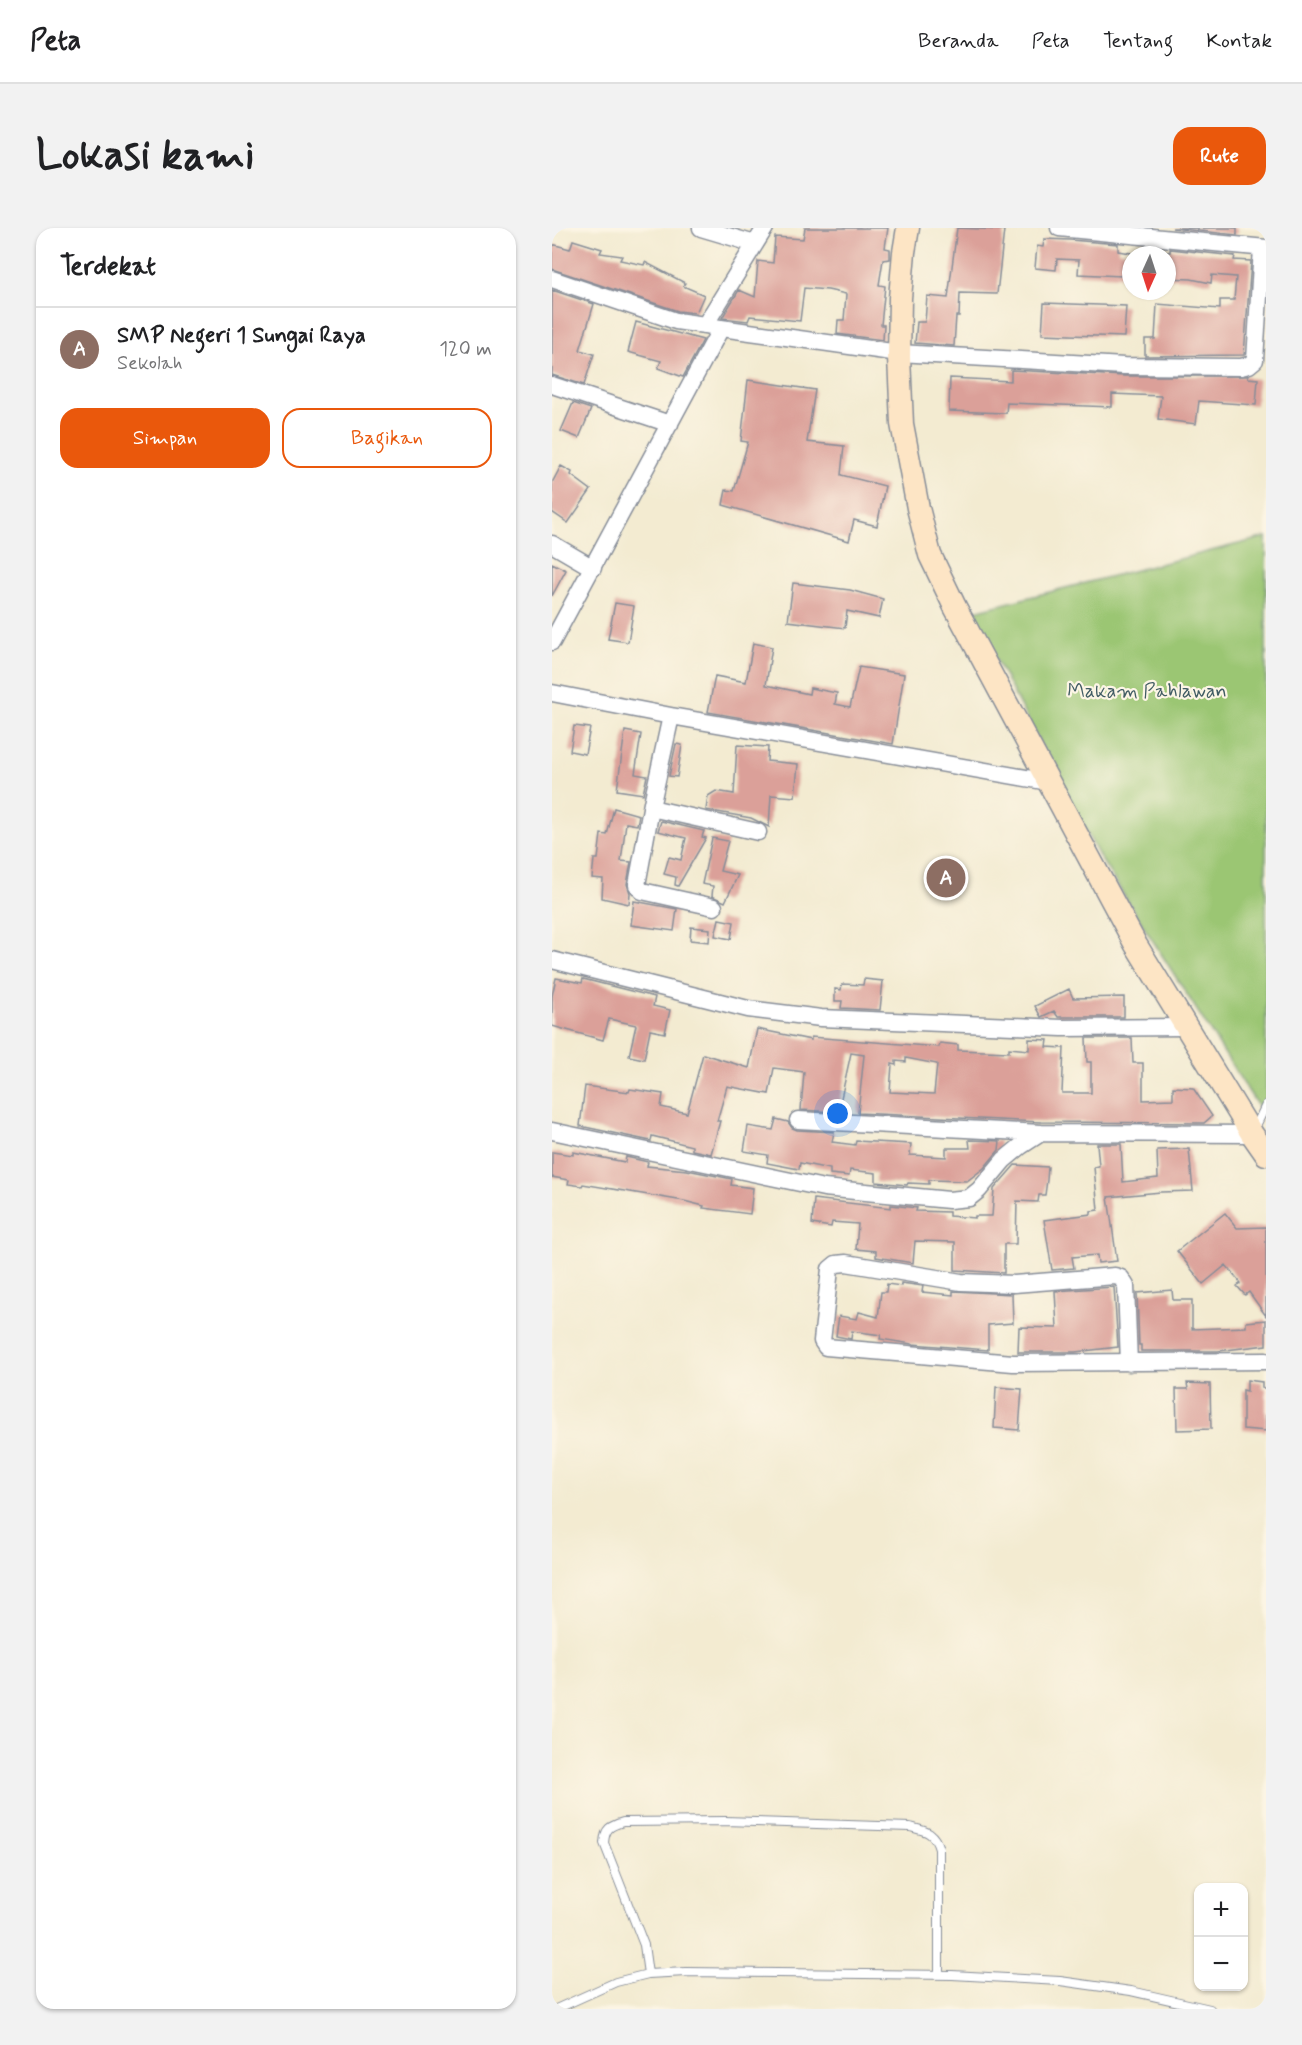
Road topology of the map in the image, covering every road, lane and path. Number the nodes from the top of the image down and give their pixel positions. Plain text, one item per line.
1 (701, 228) edge
2 (765, 228) edge
3 (908, 228) edge
4 (1059, 228) edge
5 (755, 244) junction
6 (1264, 248) edge
7 (552, 279) edge
8 (713, 327) junction
9 (1261, 347) edge
10 (899, 353) junction
11 (552, 385) edge
12 (670, 424) junction
13 (552, 543) edge
14 (593, 568) junction
15 (552, 642) edge
16 (552, 693) edge
17 (671, 716) junction
18 (1049, 782) junction
19 (651, 808) junction
20 (758, 832) dead end
21 (714, 907) dead end
22 (552, 960) edge
23 (1185, 1027) junction
24 (1266, 1105) edge
25 (798, 1120) dead end
26 (552, 1131) edge
27 (1041, 1133) junction
28 (1252, 1134) junction
29 (1266, 1154) edge
30 (1266, 1361) edge
31 (1129, 1363) junction
32 (648, 1974) junction
33 (939, 1975) junction
34 (556, 2009) edge
35 (1210, 2009) edge

1 - 5 street
2 - 5 street
3 - 10 main road
4 - 6 street
5 - 8 street
6 - 9 street
7 - 8 street
8 - 10 street
8 - 12 street
9 - 10 street
10 - 18 main road
11 - 12 street
12 - 14 street
13 - 14 street
14 - 15 street
16 - 17 street
17 - 18 street
17 - 19 street
18 - 23 main road
19 - 20 street
19 - 21 street
22 - 23 street
23 - 28 main road
24 - 28 lane
25 - 27 street
26 - 27 street
27 - 28 street
28 - 29 main road
30 - 31 street
31 - 31 street
32 - 33 lane
32 - 33 lane
32 - 34 lane
33 - 35 lane

